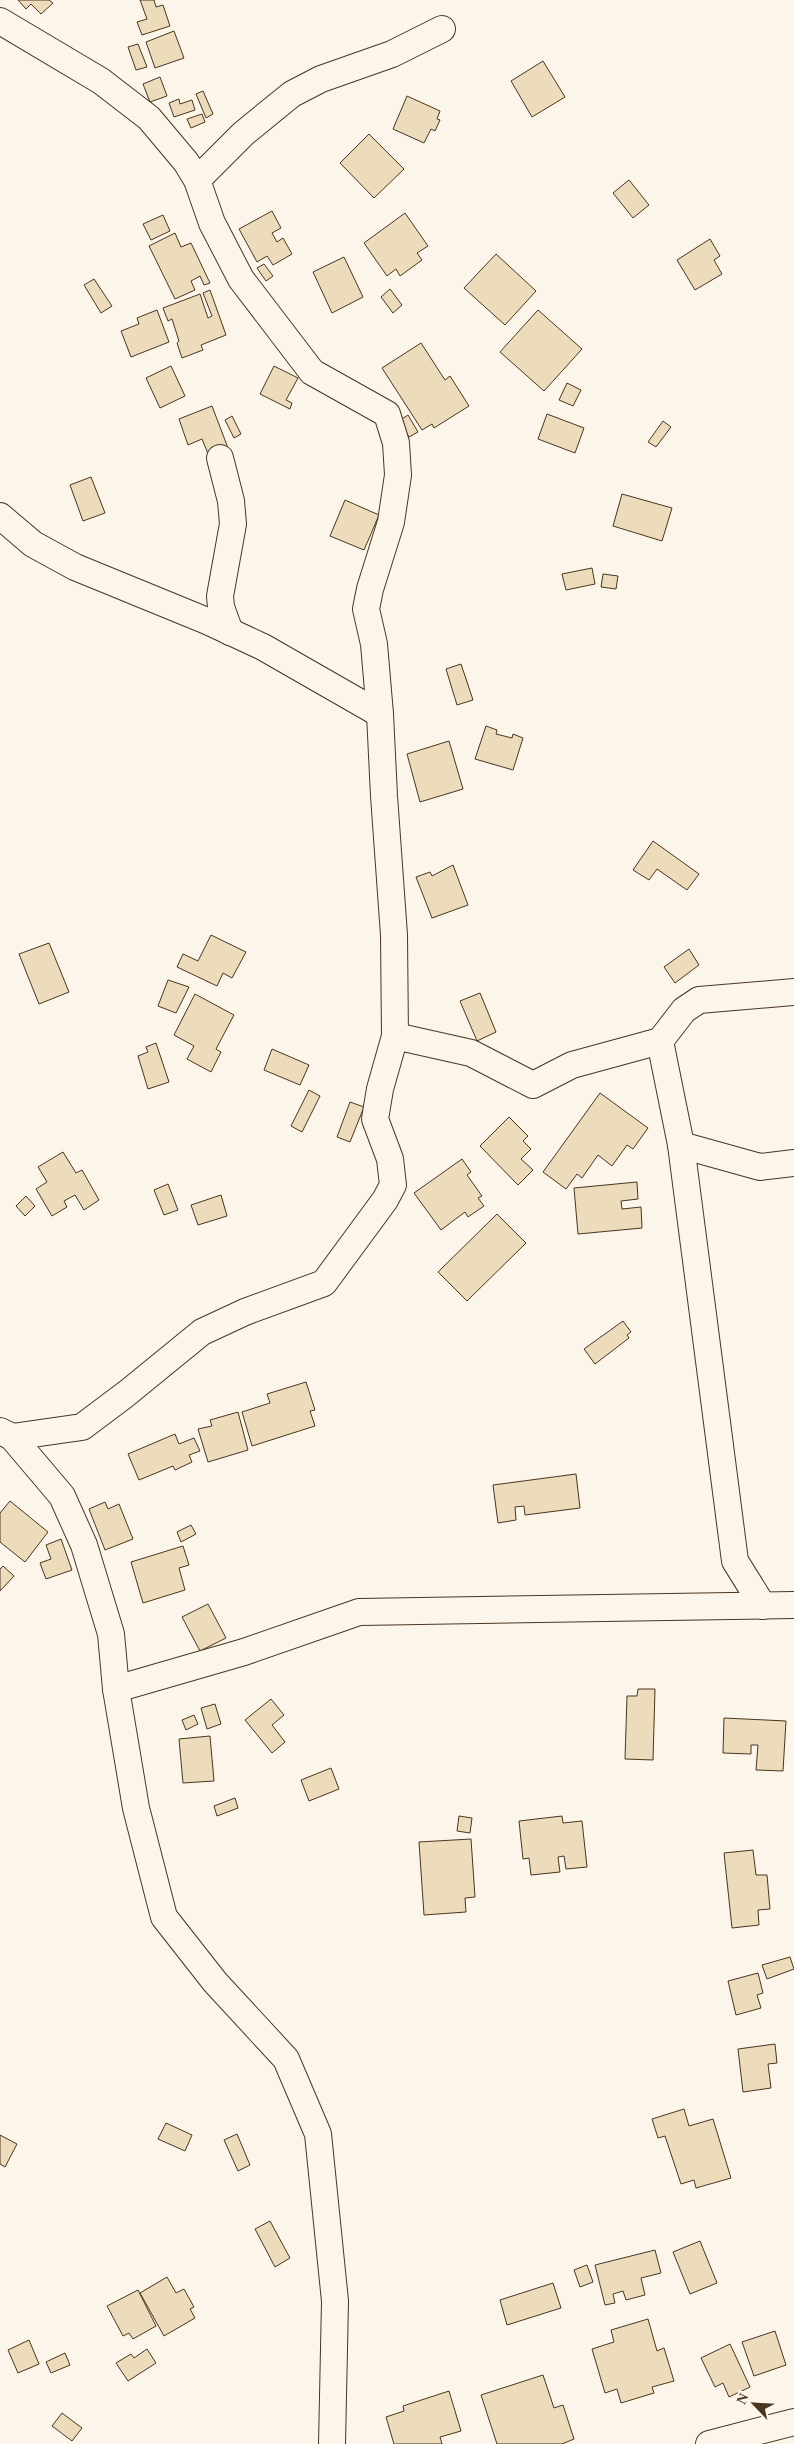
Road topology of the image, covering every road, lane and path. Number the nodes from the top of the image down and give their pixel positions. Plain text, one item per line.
1 (0, 21) edge
2 (442, 29) dead end
3 (196, 180) junction
4 (220, 458) dead end
5 (0, 516) edge
6 (230, 632) junction
7 (380, 714) junction
8 (794, 992) edge
9 (396, 1036) junction
10 (660, 1041) junction
11 (681, 1145) junction
12 (794, 1163) edge
13 (6, 1434) edge
14 (794, 1605) edge
15 (763, 1606) junction
16 (116, 1689) junction
17 (794, 2422) edge
18 (332, 2444) edge
19 (709, 2444) edge

1 - 3 street
2 - 3 street
3 - 7 street
4 - 6 street
5 - 6 street
6 - 7 street
7 - 9 street
8 - 10 street
9 - 10 street
9 - 13 street
10 - 11 street
11 - 12 street
11 - 15 street
13 - 16 street
14 - 15 street
15 - 16 street
16 - 18 street
17 - 19 street

